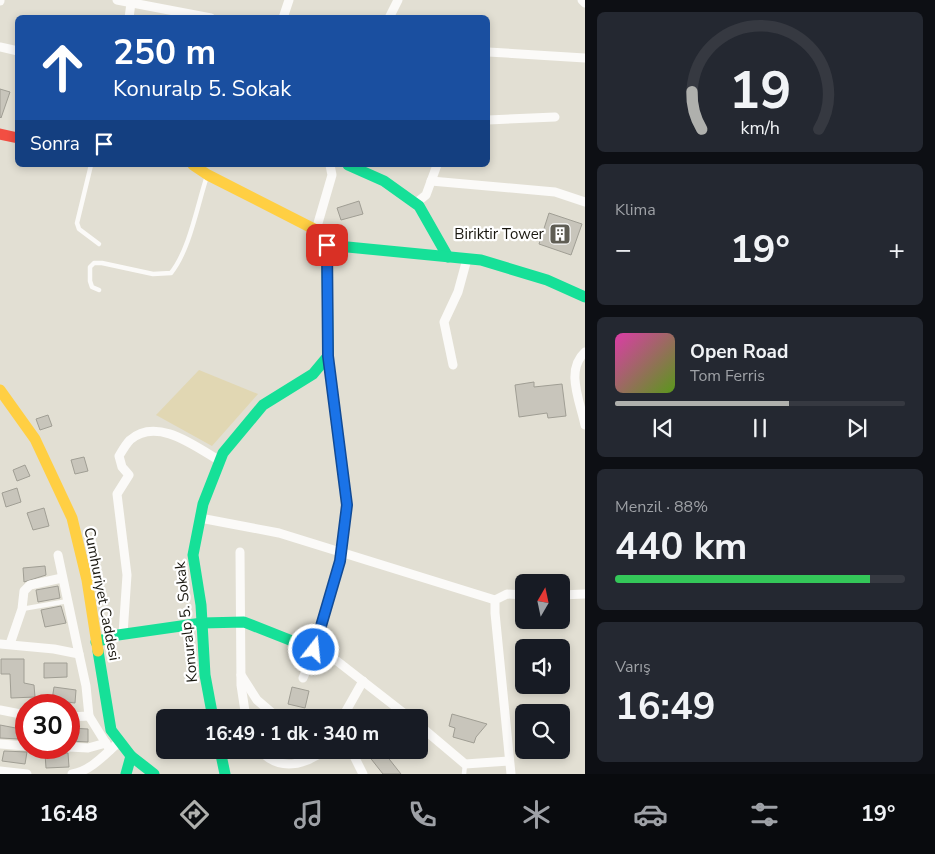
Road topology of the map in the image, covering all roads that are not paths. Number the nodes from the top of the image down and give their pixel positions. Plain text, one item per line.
1 (117, 0) edge
2 (289, 0) edge
3 (398, 0) edge
4 (582, 0) edge
5 (131, 3) junction
6 (585, 3) edge
7 (129, 15) edge
8 (195, 15) edge
9 (284, 15) edge
10 (390, 15) edge
11 (0, 47) edge
12 (15, 50) edge
13 (490, 52) edge
14 (585, 58) edge
15 (555, 118) dead end
16 (490, 120) edge
17 (0, 134) edge
18 (15, 137) edge
19 (91, 167) edge
20 (196, 167) edge
21 (330, 167) edge
22 (352, 167) edge
23 (436, 167) edge
24 (208, 175) junction
25 (431, 181) junction
26 (585, 202) edge
27 (416, 204) junction
28 (316, 230) junction
29 (99, 244) dead end
30 (327, 245) junction
31 (448, 257) junction
32 (467, 259) junction
33 (99, 290) dead end
34 (585, 297) edge
35 (585, 352) edge
36 (328, 356) junction
37 (453, 365) dead end
38 (0, 390) edge
39 (4, 403) edge
40 (585, 424) edge
41 (220, 461) junction
42 (200, 518) junction
43 (240, 552) dead end
44 (341, 552) junction
45 (58, 555) dead end
46 (62, 578) junction
47 (515, 594) edge
48 (585, 594) edge
49 (570, 595) edge
50 (495, 600) junction
51 (68, 601) junction
52 (22, 609) junction
53 (240, 622) junction
54 (202, 623) junction
55 (123, 634) junction
56 (96, 642) junction
57 (0, 644) edge
58 (10, 644) junction
59 (314, 650) junction
60 (78, 654) junction
61 (241, 675) junction
62 (303, 678) dead end
63 (363, 681) junction
64 (211, 709) edge
65 (245, 709) edge
66 (268, 709) edge
67 (347, 709) edge
68 (399, 709) edge
69 (0, 710) edge
70 (15, 713) edge
71 (80, 716) edge
72 (89, 716) junction
73 (428, 733) edge
74 (0, 744) edge
75 (15, 745) edge
76 (112, 745) junction
77 (80, 748) edge
78 (130, 756) junction
79 (222, 759) edge
80 (268, 759) edge
81 (312, 759) edge
82 (356, 759) edge
83 (509, 760) junction
84 (465, 764) junction
85 (140, 769) edge
86 (0, 771) edge
87 (27, 774) edge
88 (72, 774) edge
89 (126, 774) edge
90 (154, 774) edge
91 (225, 774) edge
92 (363, 774) edge
93 (464, 774) edge
94 (511, 774) edge

1 - 5 street
2 - 9 street
3 - 10 street
4 - 6 street
5 - 7 street
5 - 8 street
11 - 12 street
13 - 14 street
15 - 16 street
17 - 18 street
19 - 29 lane
20 - 24 street
21 - 28 street
22 - 27 street
23 - 25 street
24 - 28 street
24 - 33 lane
25 - 26 street
25 - 27 street
27 - 31 street
28 - 30 street
30 - 31 street
30 - 36 street
31 - 32 street
32 - 34 street
32 - 37 street
35 - 40 street
36 - 41 street, Konuralp 5. Sokak
36 - 44 street
38 - 39 street, Cumhuriyet Caddesi
39 - 56 street, Cumhuriyet Caddesi
41 - 42 street, Konuralp 5. Sokak
41 - 55 street
42 - 44 street
42 - 54 street, Konuralp 5. Sokak
43 - 53 street
44 - 50 street
44 - 59 street
45 - 46 street
46 - 51 street
46 - 52 street
47 - 50 street
48 - 49 street
50 - 83 street
51 - 52 lane
51 - 60 street
52 - 58 street
53 - 54 street
53 - 59 street
53 - 61 street
54 - 55 street
54 - 64 street, Konuralp 5. Sokak
55 - 56 street
56 - 76 street, Cumhuriyet Caddesi
57 - 58 street
58 - 60 street
59 - 62 street
59 - 63 street
60 - 72 street
61 - 65 street
61 - 66 street
63 - 67 street
63 - 68 street
69 - 70 street
71 - 72 street
72 - 76 street
73 - 84 street
74 - 75 street
76 - 77 street
76 - 78 street, Cumhuriyet Caddesi
76 - 88 street
78 - 85 street, Cumhuriyet Caddesi
78 - 89 street
79 - 91 street
80 - 81 street
82 - 92 street
83 - 84 street
83 - 94 street
84 - 93 lane
85 - 90 street, Cumhuriyet Caddesi
86 - 87 street

